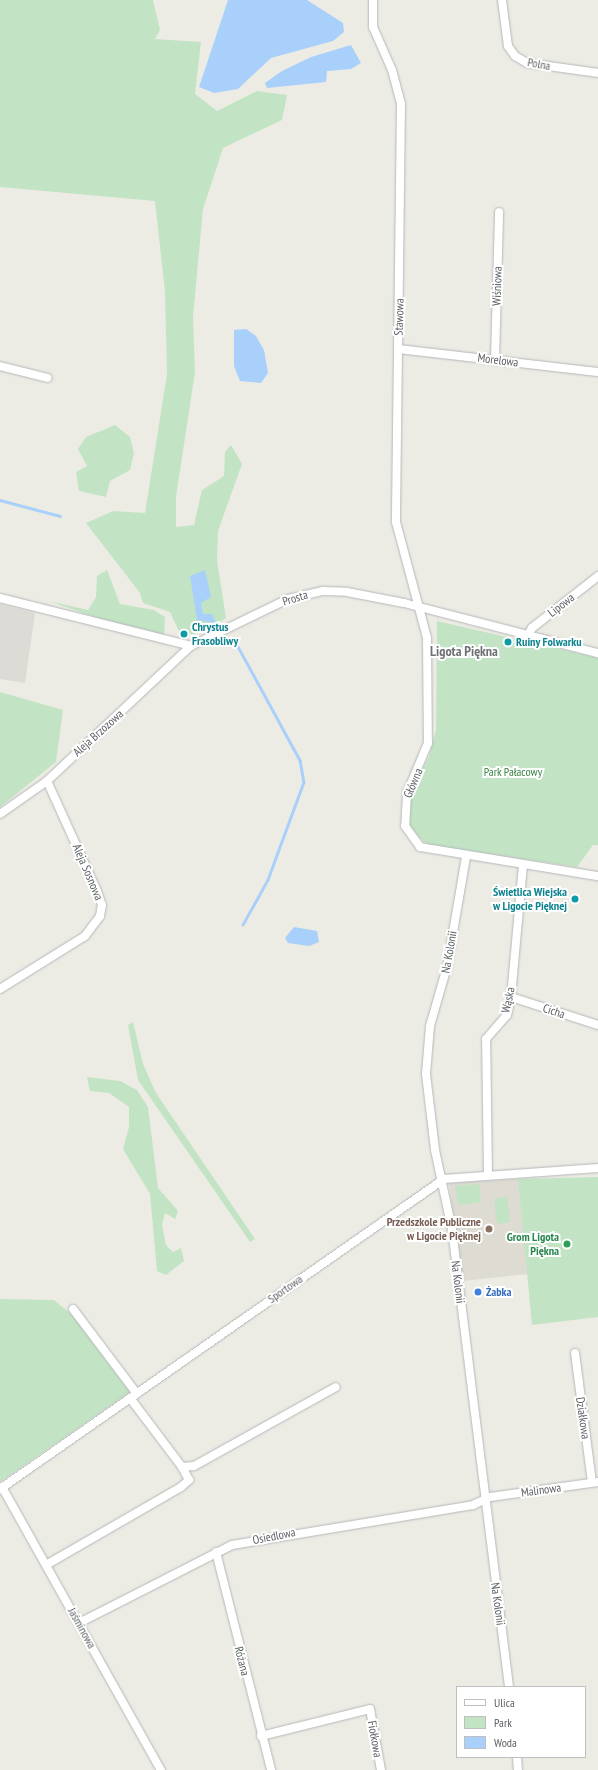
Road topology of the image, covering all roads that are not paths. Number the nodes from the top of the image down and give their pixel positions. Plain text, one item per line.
1 (373, 0) edge
2 (502, 0) edge
3 (598, 73) edge
4 (499, 212) dead end
5 (398, 349) junction
6 (495, 359) junction
7 (0, 366) edge
8 (598, 372) edge
9 (48, 378) dead end
10 (598, 576) edge
11 (0, 598) edge
12 (420, 608) junction
13 (527, 636) junction
14 (191, 646) junction
15 (598, 653) edge
16 (47, 781) junction
17 (0, 814) edge
18 (466, 857) junction
19 (523, 865) junction
20 (598, 876) edge
21 (0, 989) edge
22 (511, 997) junction
23 (598, 1026) edge
24 (598, 1168) edge
25 (488, 1175) junction
26 (444, 1179) junction
27 (73, 1310) dead end
28 (575, 1353) dead end
29 (336, 1388) dead end
30 (134, 1396) junction
31 (182, 1468) junction
32 (595, 1482) edge
33 (1, 1488) edge
34 (485, 1501) junction
35 (216, 1552) junction
36 (46, 1564) junction
37 (79, 1622) junction
38 (509, 1686) edge
39 (261, 1736) junction
40 (517, 1758) edge
41 (161, 1770) edge
42 (271, 1770) edge
43 (381, 1770) edge
44 (518, 1770) edge

1 - 5 street, Stawowa
2 - 3 street, Polna
4 - 6 street, Wiśniowa
5 - 6 street, Morelowa
5 - 12 street, Stawowa
6 - 8 street, Morelowa
7 - 9 street
10 - 13 street, Lipowa
11 - 14 street
12 - 13 street, Prosta
12 - 14 street, Prosta
12 - 18 street, Główna
13 - 15 street, Prosta
14 - 16 street, Aleja Brzozowa
16 - 17 street, Aleja Brzozowa
16 - 21 street, Aleja Sosnowa
18 - 19 street, Główna
18 - 26 street, Na Kolonii
19 - 20 street, Główna
19 - 22 street, Wąska
22 - 23 street, Cicha
22 - 25 street, Wąska
24 - 25 street, Sportowa
25 - 26 street, Sportowa
26 - 30 street, Sportowa
26 - 34 street, Na Kolonii
27 - 30 street
28 - 32 street, Działkowa
29 - 31 street
30 - 31 street
30 - 33 street, Sportowa
31 - 36 street
32 - 34 street, Malinowa
33 - 36 street, Jaśminowa
34 - 35 street, Osiedlowa
34 - 38 street, Na Kolonii
35 - 37 street, Osiedlowa
35 - 39 street, Różana
36 - 37 street, Jaśminowa
37 - 41 street, Jaśminowa
39 - 42 street, Różana
39 - 43 street, Fiołkowa
40 - 44 street

